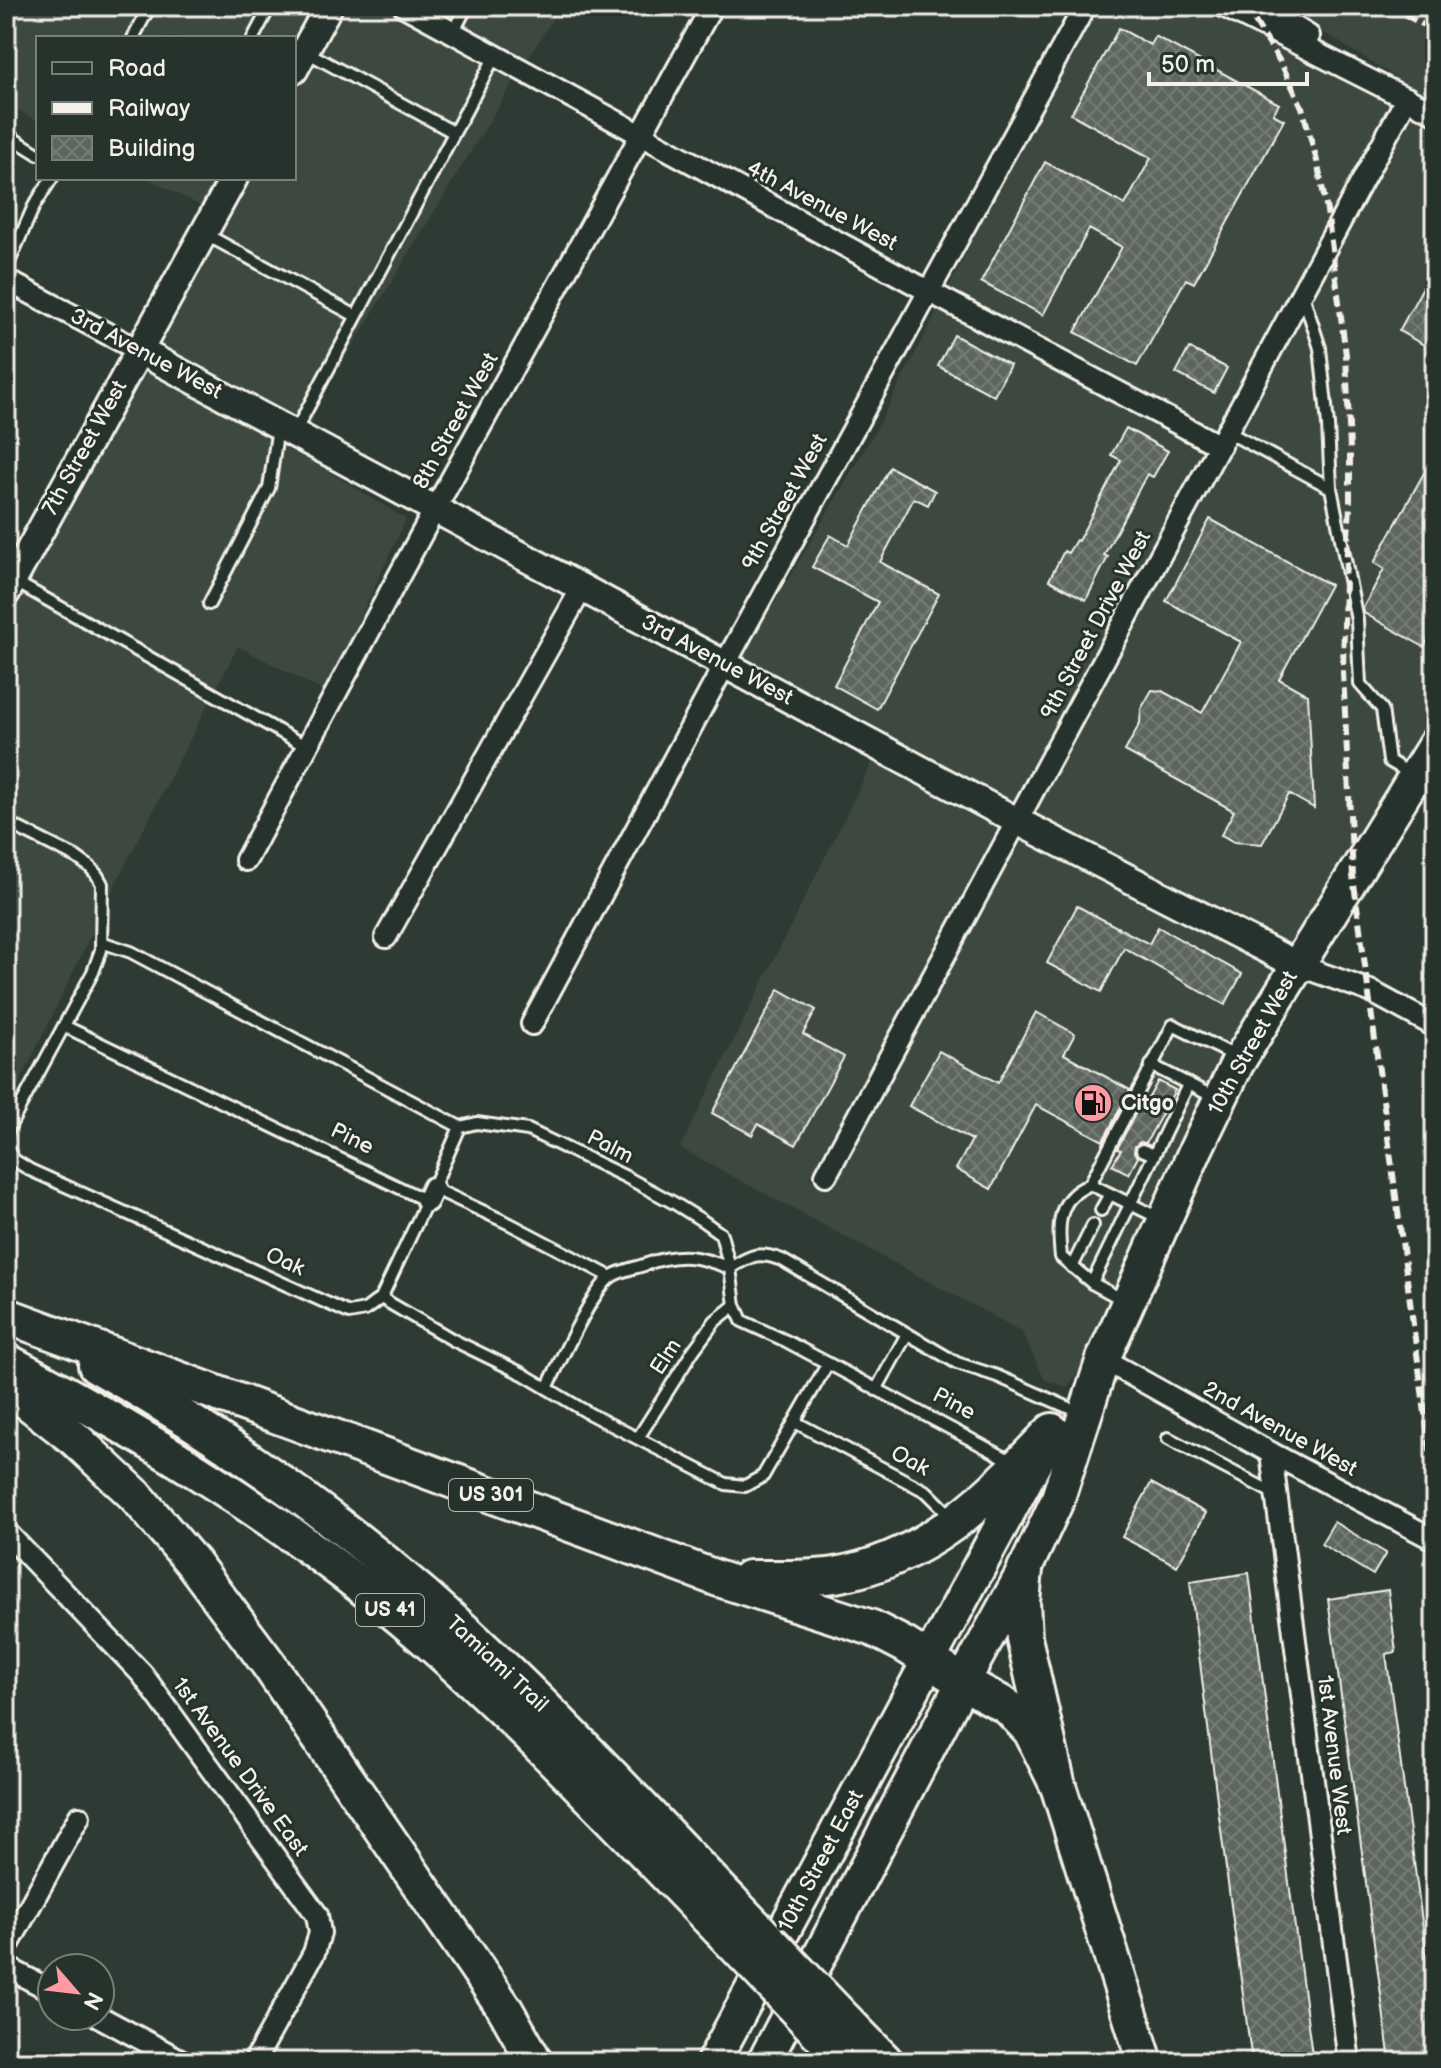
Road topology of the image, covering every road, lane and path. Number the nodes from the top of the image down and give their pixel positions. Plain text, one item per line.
1 (150, 6) edge
2 (270, 6) edge
3 (329, 6) edge
4 (404, 6) edge
5 (467, 6) edge
6 (712, 6) edge
7 (1085, 6) edge
8 (1223, 6) edge
9 (1261, 6) edge
10 (453, 33) junction
11 (134, 36) edge
12 (254, 36) edge
13 (495, 56) junction
14 (299, 60) edge
15 (1407, 98) junction
16 (1435, 113) edge
17 (453, 132) junction
18 (6, 134) edge
19 (641, 136) junction
20 (36, 153) edge
21 (51, 180) edge
22 (233, 180) edge
23 (203, 233) junction
24 (6, 269) edge
25 (6, 280) edge
26 (928, 291) junction
27 (1302, 293) junction
28 (356, 316) junction
29 (138, 350) junction
30 (286, 429) junction
31 (1224, 439) junction
32 (1331, 488) junction
33 (435, 509) junction
34 (9, 587) edge
35 (582, 588) junction
36 (209, 604) dead end
37 (725, 664) junction
38 (1435, 744) edge
39 (307, 747) junction
40 (1415, 776) junction
41 (1017, 821) junction
42 (6, 822) edge
43 (246, 860) dead end
44 (386, 937) dead end
45 (101, 942) junction
46 (1297, 965) junction
47 (532, 1024) dead end
48 (64, 1026) junction
49 (1435, 1026) edge
50 (1240, 1059) junction
51 (1151, 1065) junction
52 (1188, 1085) junction
53 (1220, 1100) junction
54 (460, 1127) junction
55 (6, 1134) edge
56 (6, 1147) edge
57 (1142, 1150) dead end
58 (1154, 1155) junction
59 (826, 1175) dead end
60 (1090, 1184) junction
61 (1110, 1194) junction
62 (430, 1195) junction
63 (1130, 1204) junction
64 (1101, 1210) dead end
65 (1164, 1221) junction
66 (1093, 1225) dead end
67 (1072, 1267) junction
68 (730, 1268) junction
69 (611, 1277) junction
70 (1092, 1283) junction
71 (381, 1298) junction
72 (1128, 1303) junction
73 (735, 1305) junction
74 (9, 1316) edge
75 (907, 1334) junction
76 (1103, 1359) junction
77 (6, 1361) edge
78 (827, 1365) junction
79 (6, 1385) edge
80 (547, 1388) junction
81 (876, 1390) junction
82 (1060, 1419) junction
83 (795, 1422) junction
84 (638, 1438) junction
85 (1168, 1438) dead end
86 (1271, 1453) junction
87 (1025, 1468) junction
88 (1276, 1495) junction
89 (956, 1522) junction
90 (6, 1532) edge
91 (1435, 1540) edge
92 (1025, 1569) junction
93 (719, 1579) junction
94 (929, 1660) junction
95 (963, 1682) junction
96 (1058, 1786) junction
97 (79, 1817) dead end
98 (725, 1916) junction
99 (6, 1949) edge
100 (6, 1967) edge
101 (36, 1983) edge
102 (505, 2009) junction
103 (116, 2026) edge
104 (843, 2044) edge
105 (184, 2062) edge
106 (254, 2062) edge
107 (535, 2062) edge
108 (547, 2062) edge
109 (713, 2062) edge
110 (764, 2062) edge
111 (886, 2062) edge
112 (1145, 2062) edge
113 (1349, 2062) edge

1 - 11 lane
2 - 12 lane
3 - 14 street
4 - 10 street, 4th Avenue West
5 - 10 lane
6 - 19 street, 8th Street West
7 - 26 street, 9th Street West
8 - 15 street
9 - 15 street
10 - 13 street, 4th Avenue West
13 - 17 lane
13 - 19 street, 4th Avenue West
14 - 17 lane
15 - 16 street
15 - 27 street, 9th Street Drive West
17 - 28 lane
18 - 20 lane
19 - 26 street, 4th Avenue West
19 - 33 street, 8th Street West
21 - 24 lane
22 - 23 street, 7th Street West
23 - 28 lane
23 - 29 street, 7th Street West
25 - 29 street, 3rd Avenue West
26 - 31 street, 4th Avenue West
26 - 37 street, 9th Street West
27 - 31 street, 9th Street Drive West
27 - 32 lane
28 - 30 lane
29 - 30 street, 3rd Avenue West
29 - 34 street, 7th Street West
30 - 33 street, 3rd Avenue West
30 - 36 lane
31 - 32 lane
31 - 41 street, 9th Street Drive West
32 - 40 lane
33 - 35 street, 3rd Avenue West
33 - 39 street, 8th Street West
34 - 39 lane
35 - 37 street, 3rd Avenue West
35 - 44 street
37 - 41 street, 3rd Avenue West
37 - 47 street, 9th Street West
38 - 40 main road, 10th Street West
39 - 43 street, 8th Street West
40 - 46 main road, 10th Street West
41 - 46 street, 3rd Avenue West
41 - 59 street, 9th Street Drive West
42 - 45 lane
45 - 48 lane
45 - 54 lane, Palm
46 - 49 street, 3rd Avenue West
46 - 50 main road, 10th Street West
48 - 55 lane
48 - 62 lane, Pine
50 - 51 lane
50 - 53 main road, 10th Street West
51 - 52 lane
51 - 60 lane
52 - 53 lane
52 - 58 lane
53 - 65 main road, 10th Street West
54 - 62 lane
54 - 68 lane, Palm
56 - 71 lane, Oak
57 - 58 lane
58 - 63 lane
60 - 61 lane
60 - 67 lane
61 - 63 lane
61 - 64 lane
62 - 69 lane, Pine
62 - 71 lane
63 - 65 lane
63 - 70 lane
65 - 72 main road, 10th Street West
66 - 67 lane
67 - 70 lane
68 - 69 lane
68 - 73 lane, Palm
68 - 75 lane
69 - 80 lane
70 - 72 lane
71 - 80 lane
72 - 76 main road, 10th Street West
73 - 78 lane, Pine
73 - 84 lane, Elm
74 - 93 highway, US 301
74 - 98 highway, Tamiami Trail / US 41
75 - 81 lane
75 - 82 lane
76 - 82 main road, 10th Street West
76 - 86 street, 2nd Avenue West
76 - 92 main road, 10th Street West
77 - 98 highway, Tamiami Trail / US 41
78 - 81 lane, Pine
78 - 83 lane
79 - 102 highway
80 - 84 lane
81 - 87 lane, Pine
82 - 87 highway
83 - 84 lane
83 - 89 lane, Oak
85 - 88 lane
86 - 88 street, 1st Avenue West
86 - 91 street, 2nd Avenue West
87 - 89 highway
87 - 94 main road
88 - 113 street, 1st Avenue West
89 - 93 highway
90 - 106 street, 1st Avenue Drive East
92 - 95 main road, 10th Street West
92 - 96 highway
93 - 94 highway, US 301
94 - 95 highway, US 301
94 - 109 main road, 10th Street East
95 - 96 highway
95 - 110 main road, 10th Street East
96 - 112 highway
97 - 99 street
98 - 104 highway, Tamiami Trail / US 41, bridge
100 - 101 street
102 - 107 highway
102 - 108 highway
103 - 105 street
104 - 111 highway, Tamiami Trail / US 41

